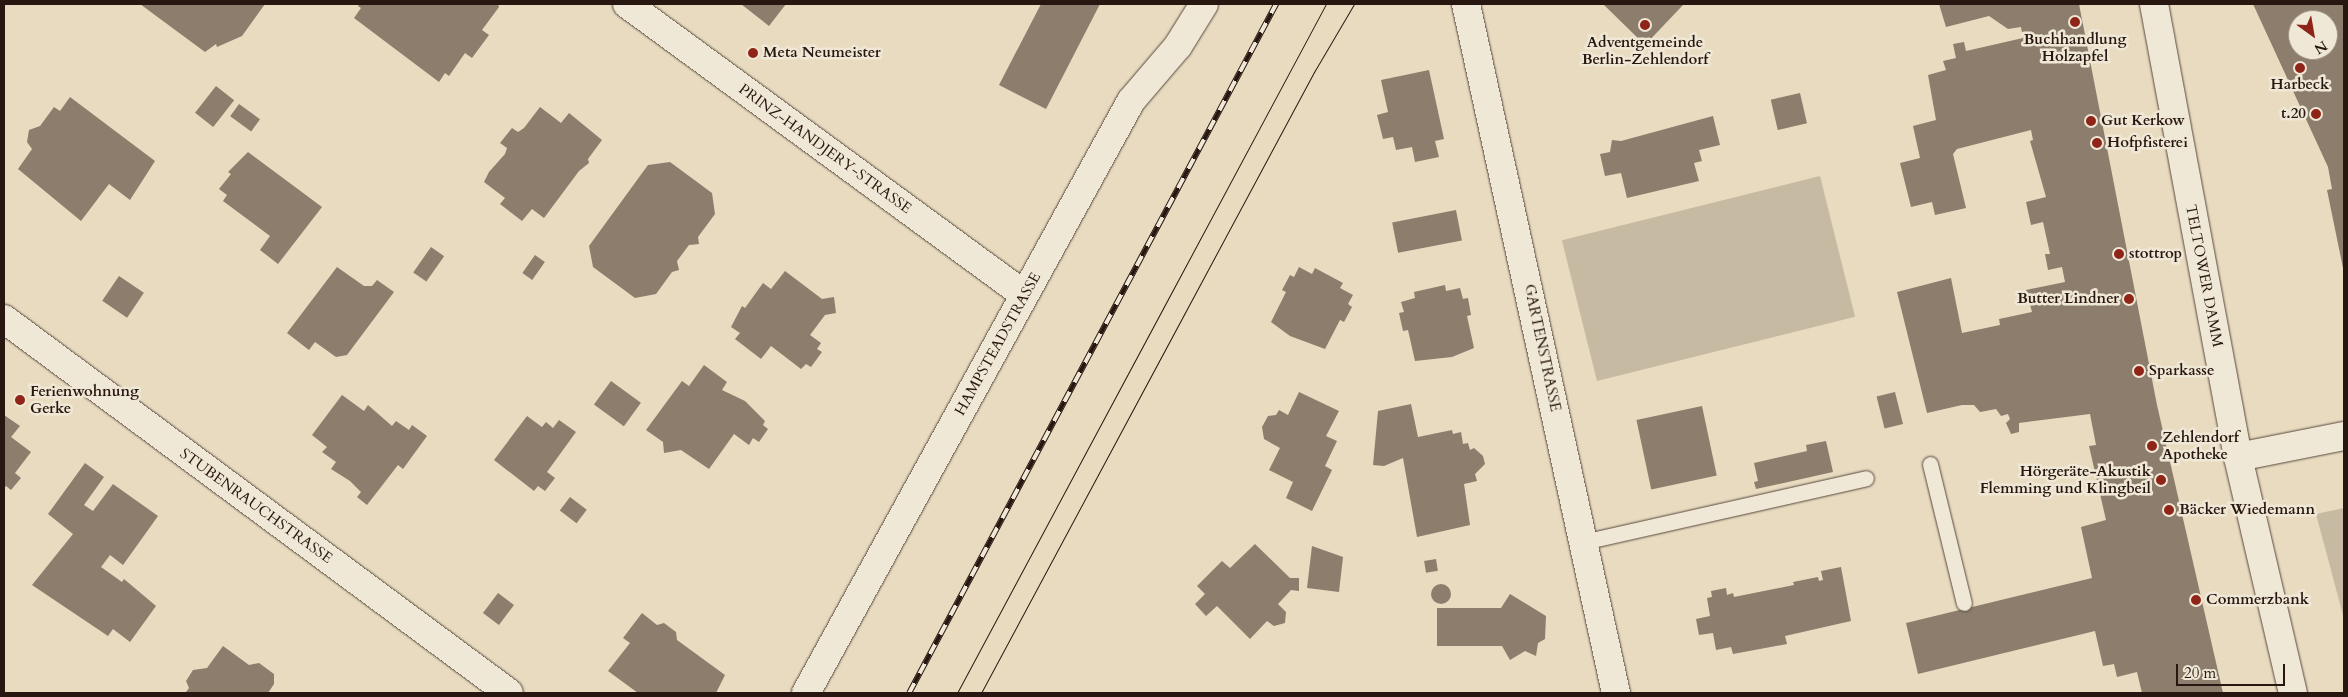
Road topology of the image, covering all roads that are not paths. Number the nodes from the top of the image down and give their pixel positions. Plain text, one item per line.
1 (627, 4) edge
2 (1204, 4) edge
3 (1466, 4) edge
4 (2154, 4) edge
5 (1024, 294) junction
6 (4, 319) edge
7 (2344, 436) edge
8 (2238, 457) junction
9 (1930, 464) dead end
10 (1866, 478) dead end
11 (1583, 542) junction
12 (1964, 603) dead end
13 (509, 693) edge
14 (806, 693) edge
15 (1616, 693) edge
16 (2293, 693) edge

1 - 5 street, PRINZ-HANDJERY-STRASSE
2 - 5 street, HAMPSTEADSTRASSE
3 - 11 street, GARTENSTRASSE
4 - 8 street, TELTOWER DAMM
5 - 14 street, HAMPSTEADSTRASSE
6 - 13 street, STUBENRAUCHSTRASSE
7 - 8 street
8 - 16 street, TELTOWER DAMM
9 - 12 lane
10 - 11 lane
11 - 15 street, GARTENSTRASSE

